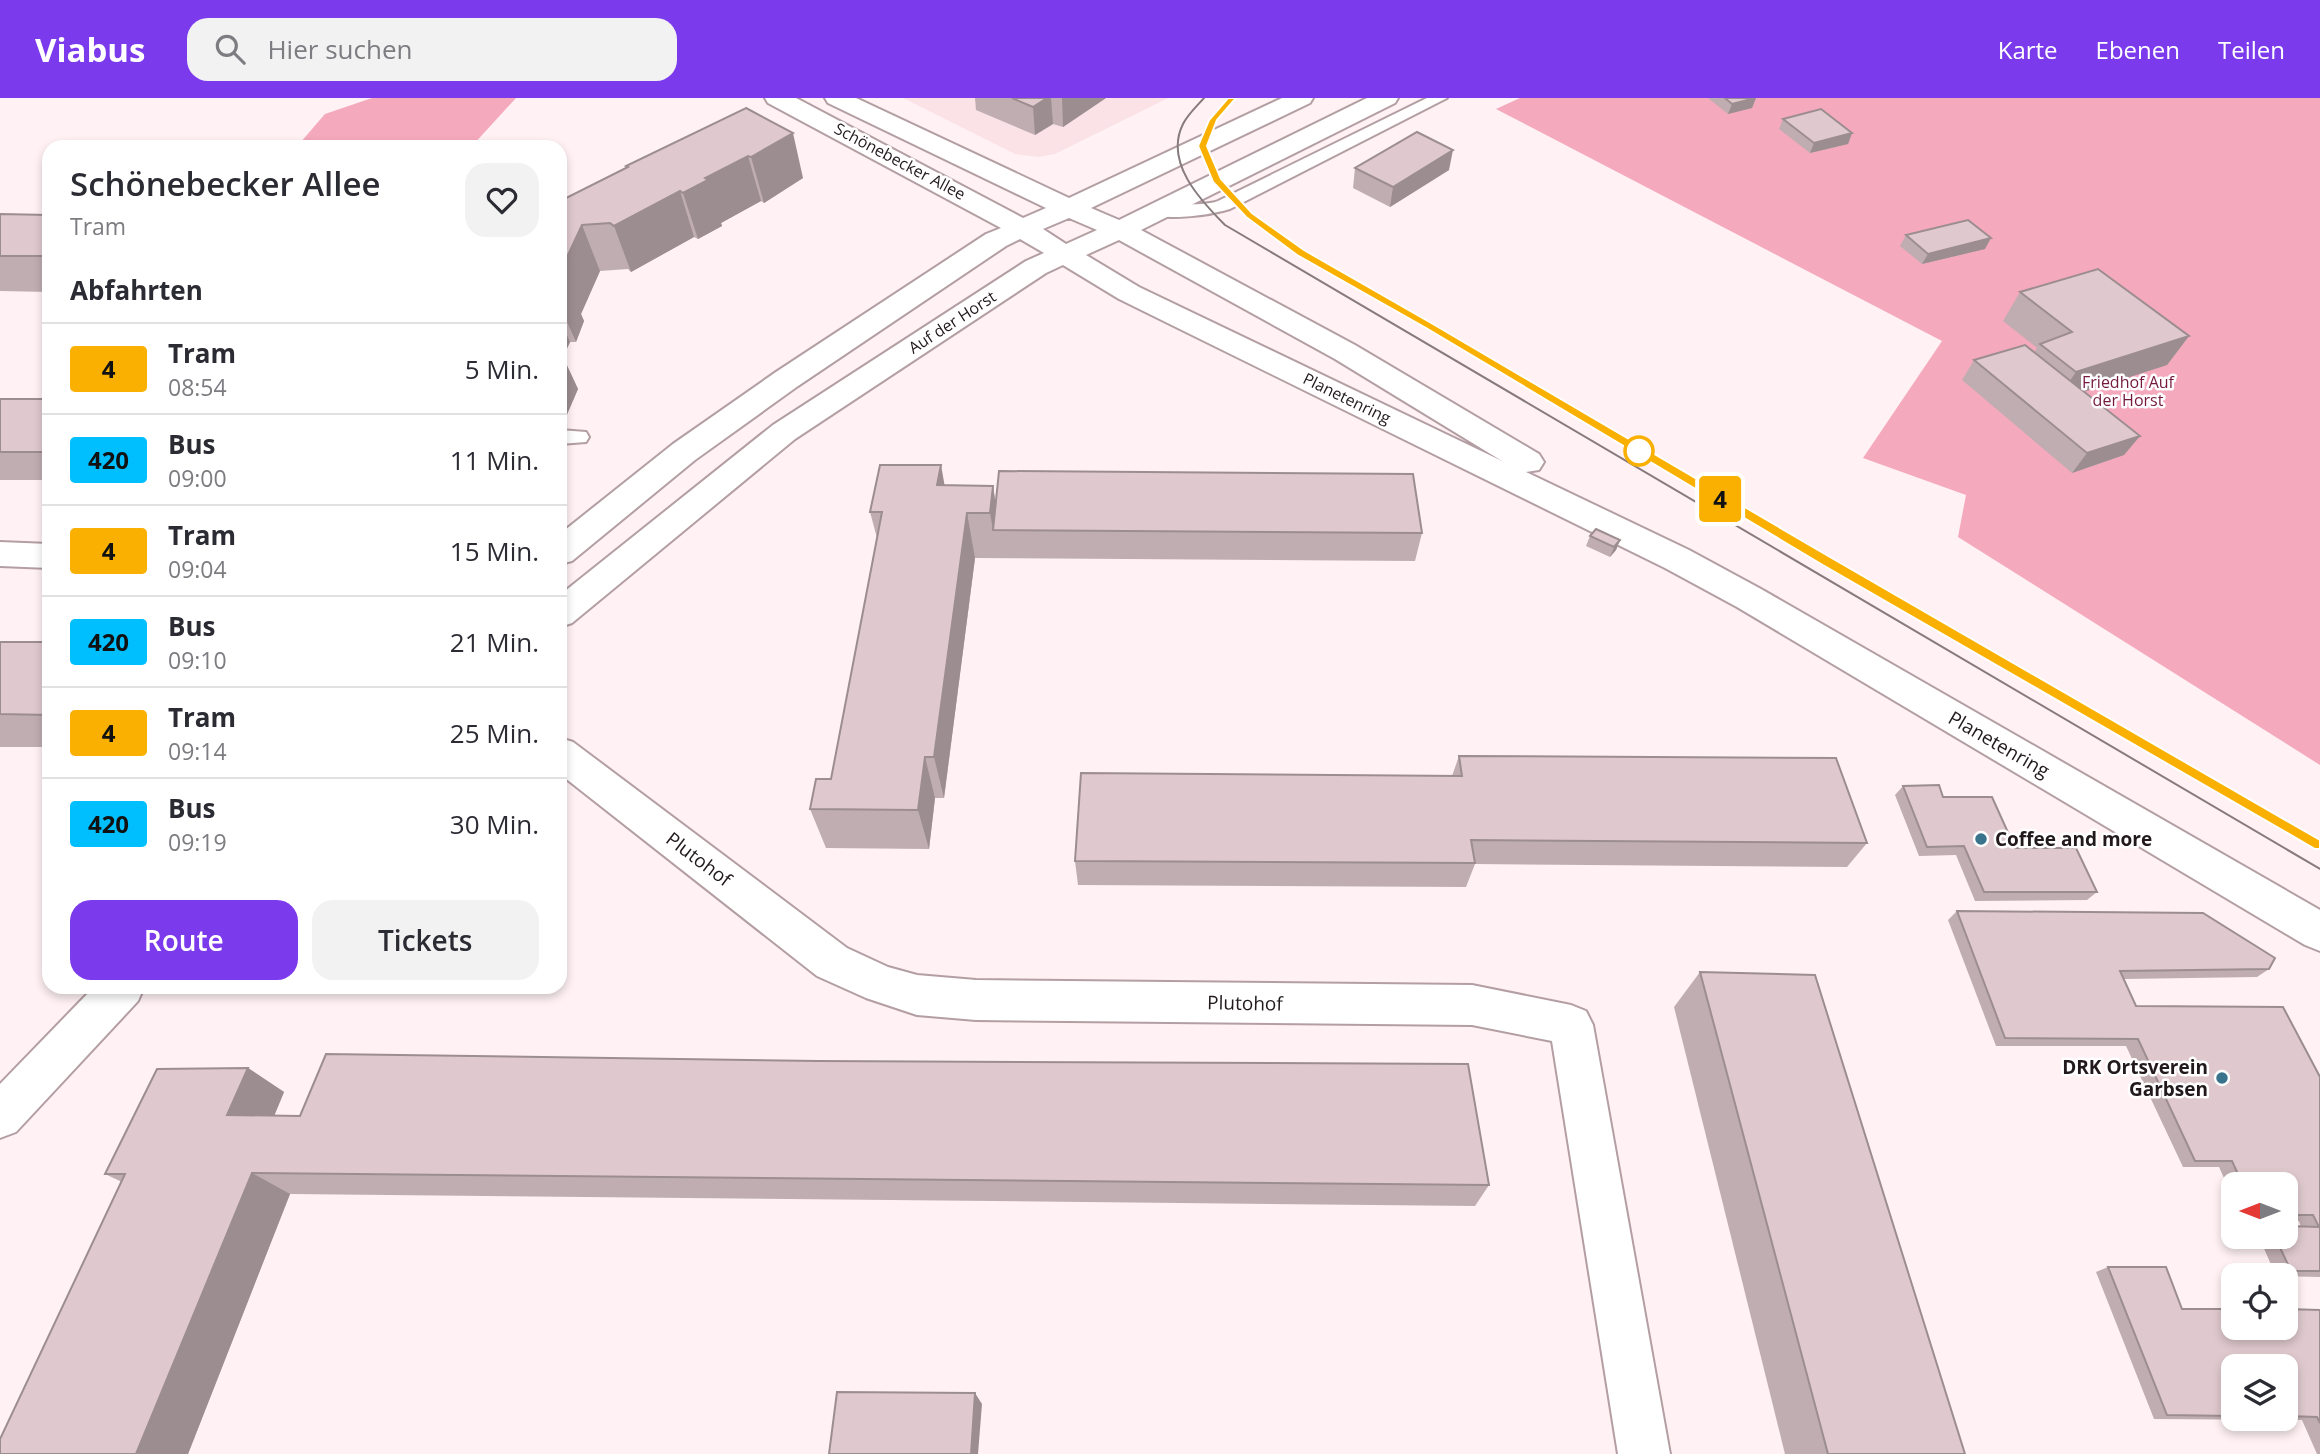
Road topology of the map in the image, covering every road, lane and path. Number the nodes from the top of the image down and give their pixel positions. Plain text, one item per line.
1 (777, 98) edge
2 (837, 98) edge
3 (1301, 98) edge
4 (1386, 98) edge
5 (1439, 98) edge
6 (1072, 208) junction
7 (1159, 211) junction
8 (1021, 229) junction
9 (1120, 230) junction
10 (1063, 256) junction
11 (567, 546) edge
12 (0, 554) edge
13 (42, 556) edge
14 (1677, 559) junction
15 (567, 608) edge
16 (567, 758) edge
17 (2320, 932) edge
18 (117, 994) edge
19 (0, 1116) edge
20 (1644, 1454) edge

1 - 8 street, Schönebecker Allee
2 - 6 street, Schönebecker Allee
3 - 6 street
4 - 7 street, Auf der Horst
5 - 7 lane
6 - 8 street
6 - 9 street, Planetenring
7 - 9 street, Auf der Horst
8 - 10 street, Planetenring
8 - 11 street
9 - 10 street, Auf der Horst
9 - 14 street, Planetenring
10 - 14 street, Planetenring
10 - 15 street, Auf der Horst
12 - 13 street
14 - 17 street, Planetenring
16 - 20 street, Plutohof
18 - 19 street

